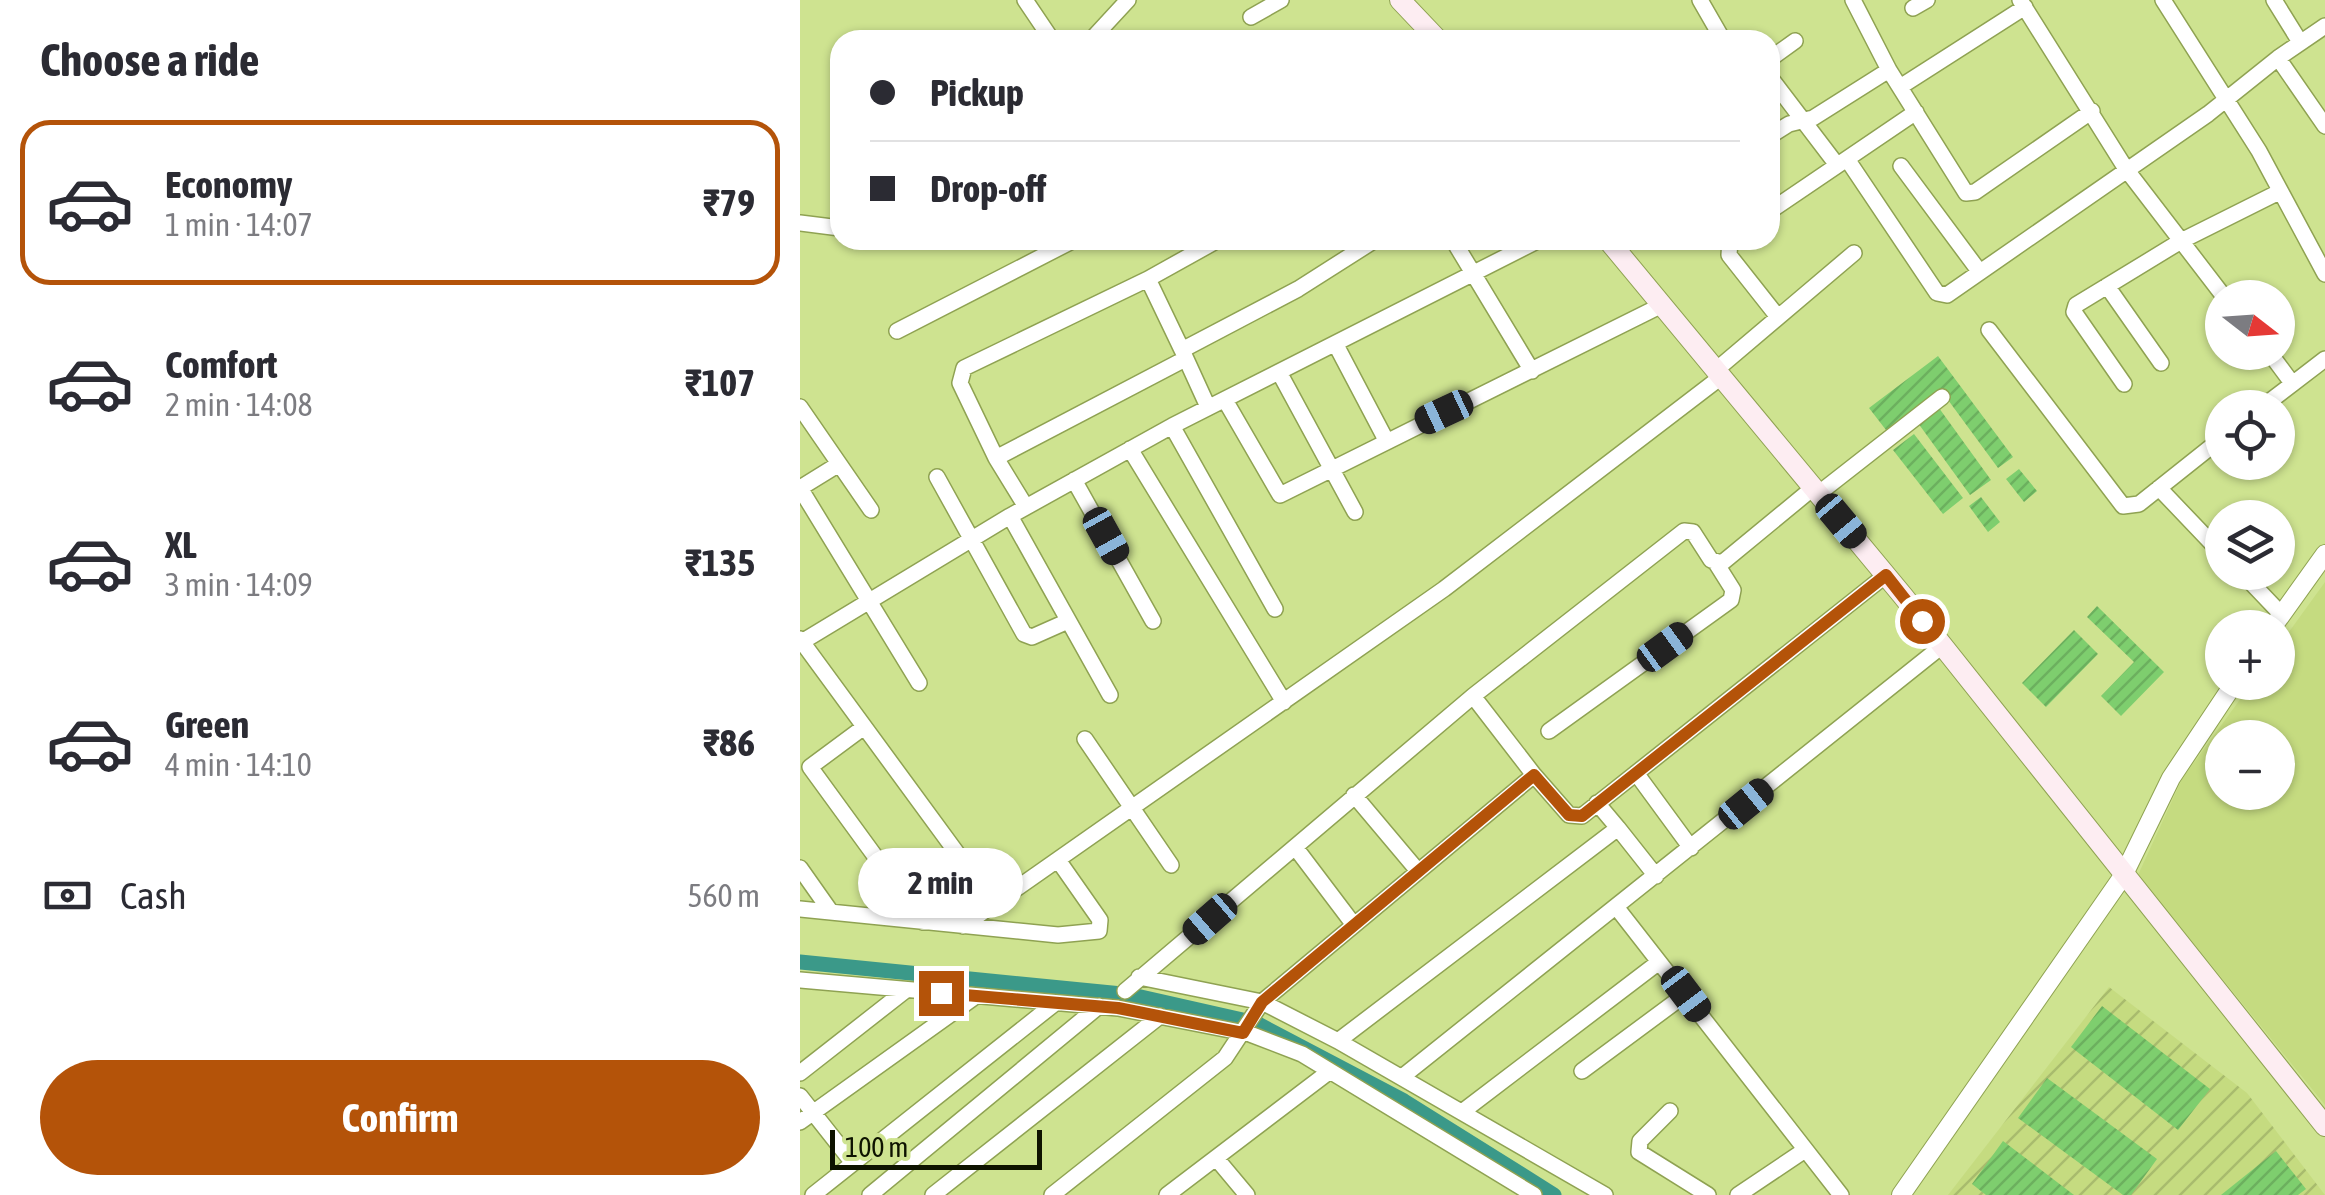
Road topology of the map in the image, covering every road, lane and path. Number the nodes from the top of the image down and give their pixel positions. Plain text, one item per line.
1 (1025, 0) edge
2 (1128, 0) edge
3 (1281, 0) edge
4 (1400, 0) edge
5 (1700, 0) edge
6 (1854, 0) edge
7 (2163, 0) edge
8 (2274, 0) edge
9 (2022, 4) edge
10 (1251, 18) dead end
11 (2325, 26) edge
12 (1045, 30) edge
13 (1100, 30) edge
14 (1427, 30) edge
15 (1717, 30) edge
16 (1796, 41) dead end
17 (2300, 42) junction
18 (1780, 52) edge
19 (2278, 58) junction
20 (1890, 70) junction
21 (1900, 87) junction
22 (1780, 91) edge
23 (2228, 99) junction
24 (2092, 111) junction
25 (1916, 112) junction
26 (1801, 121) junction
27 (2325, 125) edge
28 (1780, 131) edge
29 (1842, 162) junction
30 (1901, 166) dead end
31 (2126, 169) junction
32 (2280, 192) junction
33 (1780, 203) edge
34 (800, 223) edge
35 (830, 227) edge
36 (2181, 241) junction
37 (1055, 250) edge
38 (1200, 250) edge
39 (1359, 250) edge
40 (1458, 250) edge
41 (1517, 250) edge
42 (1616, 250) edge
43 (1729, 250) edge
44 (1854, 253) dead end
45 (1472, 271) junction
46 (1979, 271) junction
47 (2325, 274) edge
48 (1148, 279) junction
49 (2211, 280) edge
50 (2107, 286) junction
51 (1662, 305) junction
52 (1778, 317) junction
53 (1989, 330) dead end
54 (897, 331) dead end
55 (1336, 345) junction
56 (1184, 354) junction
57 (2325, 359) edge
58 (2160, 363) dead end
59 (2282, 370) edge
60 (1279, 372) junction
61 (1532, 372) junction
62 (1718, 374) junction
63 (2292, 382) junction
64 (2124, 384) dead end
65 (2282, 390) edge
66 (1942, 398) dead end
67 (1225, 400) junction
68 (1208, 406) junction
69 (800, 407) edge
70 (1172, 426) junction
71 (1386, 440) junction
72 (1130, 449) junction
73 (2205, 451) edge
74 (996, 458) junction
75 (839, 464) junction
76 (1330, 469) junction
77 (937, 477) dead end
78 (1074, 480) junction
79 (800, 488) edge
80 (2159, 488) junction
81 (1816, 491) junction
82 (1026, 507) junction
83 (870, 510) dead end
84 (1355, 512) dead end
85 (1010, 516) junction
86 (2205, 536) edge
87 (968, 541) junction
88 (2325, 554) edge
89 (1716, 562) junction
90 (1886, 575) junction
91 (867, 602) junction
92 (1275, 609) dead end
93 (2284, 610) edge
94 (1152, 620) dead end
95 (1068, 621) junction
96 (801, 641) edge
97 (1942, 646) junction
98 (919, 683) dead end
99 (1110, 695) dead end
100 (1474, 696) junction
101 (2223, 700) edge
102 (1284, 702) junction
103 (864, 727) junction
104 (1549, 732) dead end
105 (1086, 739) dead end
106 (805, 770) edge
107 (1636, 773) junction
108 (1534, 775) junction
109 (1354, 795) junction
110 (1597, 803) junction
111 (1131, 806) junction
112 (1618, 828) junction
113 (1295, 847) junction
114 (1690, 848) junction
115 (1058, 860) junction
116 (1172, 865) dead end
117 (800, 868) edge
118 (1418, 872) junction
119 (1656, 876) junction
120 (2123, 876) junction
121 (995, 904) junction
122 (1617, 908) junction
123 (800, 909) edge
124 (832, 912) junction
125 (923, 922) junction
126 (1354, 924) junction
127 (962, 926) junction
128 (1659, 962) junction
129 (1139, 977) junction
130 (800, 980) edge
131 (906, 990) junction
132 (1686, 994) junction
133 (976, 996) junction
134 (1121, 1001) junction
135 (1262, 1002) junction
136 (1054, 1004) junction
137 (1099, 1006) junction
138 (1160, 1016) junction
139 (1243, 1033) junction
140 (1338, 1041) junction
141 (1330, 1071) junction
142 (1582, 1071) dead end
143 (800, 1073) edge
144 (1402, 1078) junction
145 (800, 1096) edge
146 (1670, 1111) dead end
147 (1462, 1112) junction
148 (806, 1117) edge
149 (2325, 1126) edge
150 (1805, 1150) junction
151 (1216, 1158) junction
152 (853, 1163) junction
153 (814, 1195) edge
154 (870, 1195) edge
155 (933, 1195) edge
156 (1052, 1195) edge
157 (1167, 1195) edge
158 (1247, 1195) edge
159 (1534, 1195) edge
160 (1605, 1195) edge
161 (1708, 1195) edge
162 (1738, 1195) edge
163 (1841, 1195) edge
164 (1900, 1195) edge

1 - 12 street
2 - 13 street
3 - 10 street
4 - 14 main road
5 - 15 street
6 - 20 street
7 - 23 street
8 - 17 street
9 - 21 street
9 - 24 street
11 - 17 street
16 - 18 street
17 - 19 street
19 - 23 street
19 - 27 street
20 - 21 street
20 - 26 street
21 - 25 street
22 - 26 street
23 - 31 street
23 - 32 street
24 - 25 street
24 - 31 street
25 - 29 street
26 - 28 street
26 - 29 street
29 - 33 street
29 - 46 street
30 - 46 street
31 - 36 street
31 - 46 street
32 - 36 street
32 - 47 street
34 - 35 street
36 - 49 street
36 - 50 street
37 - 54 street
38 - 48 street
39 - 56 street
40 - 45 street
41 - 45 street
42 - 51 main road
43 - 52 street
44 - 52 street
45 - 55 street
45 - 61 street
48 - 56 street
48 - 74 street
50 - 58 street
50 - 64 street
51 - 61 street
51 - 62 main road
52 - 62 street
53 - 80 street
55 - 60 street
55 - 71 street
56 - 68 street
56 - 74 street
57 - 63 street
59 - 63 street
60 - 67 street
60 - 76 street
61 - 71 street
62 - 81 main road
62 - 102 street
63 - 65 street
66 - 81 street
67 - 68 street
67 - 76 street
68 - 70 street
69 - 75 street
70 - 72 street
70 - 92 street
71 - 76 street
72 - 78 street
72 - 102 street
73 - 80 street
74 - 82 street
75 - 79 street
75 - 83 street
76 - 84 street
77 - 87 street
78 - 82 street
78 - 94 street
79 - 91 street
80 - 86 street
81 - 89 street
81 - 90 main road
82 - 85 street
85 - 87 street
85 - 95 street
87 - 91 street
87 - 95 street
88 - 93 street
89 - 100 street
89 - 104 street
90 - 97 main road
90 - 107 street
91 - 96 street
91 - 98 street
95 - 99 street
96 - 103 street
97 - 114 street
97 - 120 main road
100 - 108 street
100 - 109 street
101 - 120 street
102 - 111 street
103 - 106 street
103 - 121 street
105 - 111 street
106 - 125 street
107 - 110 street
107 - 114 street
108 - 110 street
108 - 118 street
109 - 113 street
109 - 118 street
110 - 112 street
111 - 115 street
111 - 116 street
112 - 119 street
112 - 140 street
113 - 126 street
113 - 129 street
114 - 119 street
115 - 121 street
115 - 127 street
117 - 124 street
118 - 126 street
119 - 122 street
120 - 149 main road
120 - 164 street
121 - 127 street
122 - 128 street
122 - 144 street
123 - 124 street
124 - 125 street
125 - 127 street
126 - 135 street
128 - 132 street
128 - 147 street
129 - 134 street
129 - 135 street
130 - 131 street
131 - 133 street
131 - 143 street
132 - 142 street
132 - 150 street
133 - 136 street
133 - 148 street
134 - 137 street
134 - 138 street
135 - 139 street
135 - 140 street
136 - 137 street
136 - 152 street
137 - 154 street
138 - 139 street
138 - 155 street
139 - 141 street
139 - 156 street
140 - 144 street
141 - 151 street
141 - 159 street
144 - 147 street
145 - 148 street
146 - 161 street
147 - 160 street
148 - 152 street
150 - 162 street
150 - 163 street
151 - 157 street
151 - 158 street
152 - 153 street

